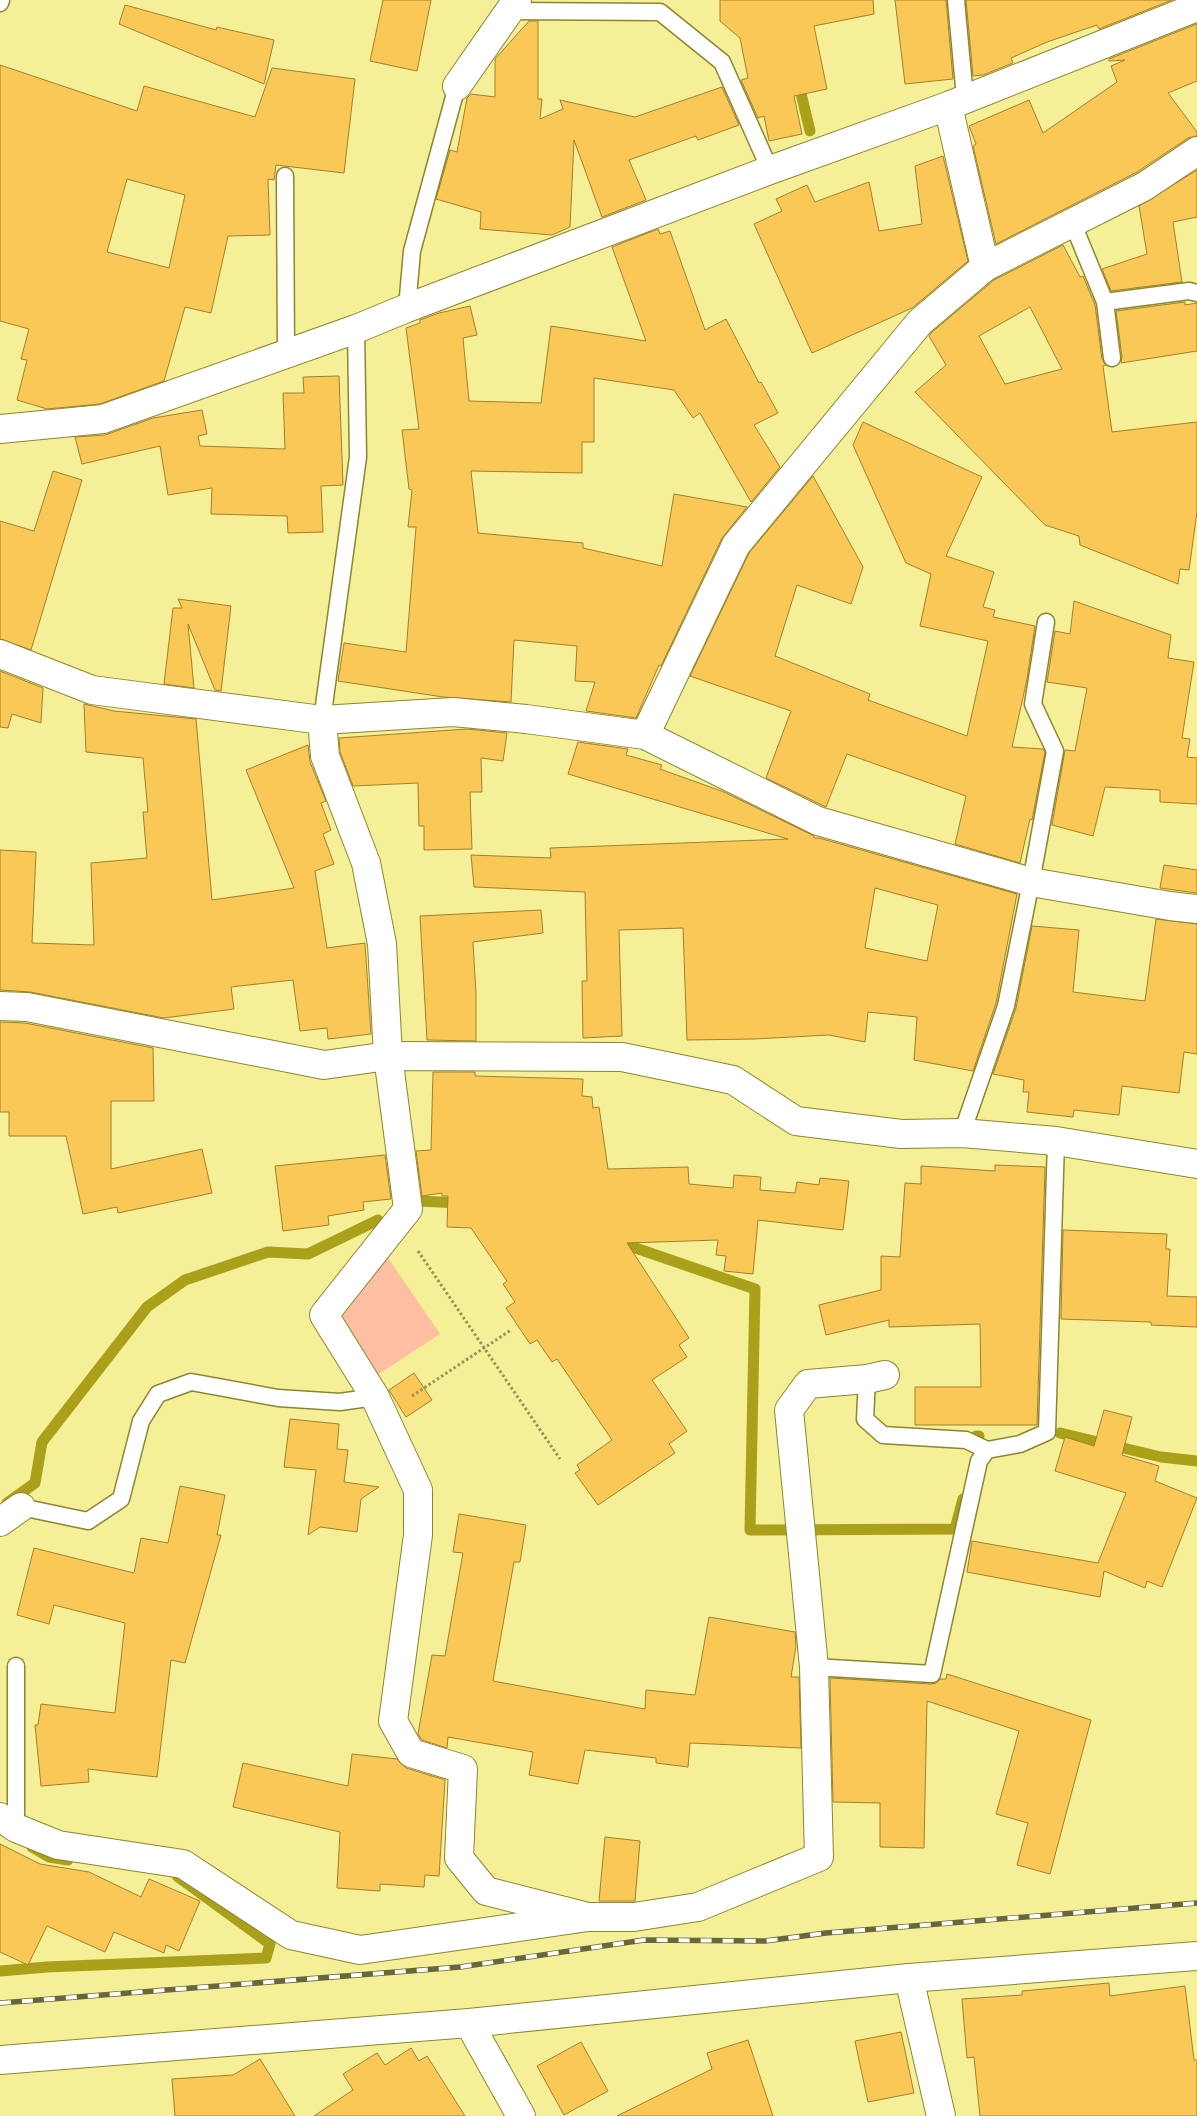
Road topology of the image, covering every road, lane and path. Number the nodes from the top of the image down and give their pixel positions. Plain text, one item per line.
1 (956, 0) edge
2 (514, 5) edge
3 (1197, 6) edge
4 (457, 86) joint
5 (957, 102) junction
6 (1197, 151) edge
7 (770, 170) junction
8 (285, 176) dead end
9 (1073, 224) junction
10 (985, 267) junction
11 (1197, 293) edge
12 (1105, 302) junction
13 (407, 308) junction
14 (356, 330) junction
15 (286, 353) junction
16 (1112, 358) dead end
17 (0, 429) edge
18 (1046, 622) dead end
19 (0, 654) edge
20 (322, 720) junction
21 (645, 735) junction
22 (1031, 882) junction
23 (1197, 909) edge
24 (0, 1006) edge
25 (388, 1056) junction
26 (962, 1133) junction
27 (1056, 1141) junction
28 (1197, 1164) edge
29 (398, 1221) junction
30 (512, 1330) dead end
31 (484, 1348) junction
32 (876, 1377) joint
33 (379, 1406) junction
34 (987, 1450) junction
35 (560, 1459) dead end
36 (10, 1514) edge
37 (16, 1666) dead end
38 (814, 1668) junction
39 (8, 1822) edge
40 (588, 1917) junction
41 (1197, 1956) edge
42 (909, 1978) junction
43 (469, 2023) junction
44 (0, 2060) edge
45 (521, 2116) edge
46 (941, 2116) edge

1 - 5 lane
2 - 4 street
2 - 7 lane
3 - 5 street
4 - 13 lane
5 - 7 street
5 - 10 street
6 - 9 street
7 - 13 street
8 - 15 lane
9 - 10 street
9 - 12 lane
10 - 21 street
11 - 12 lane
12 - 16 lane
13 - 14 street
14 - 15 street
14 - 20 lane
15 - 17 street
18 - 22 lane
19 - 20 street
20 - 21 street
20 - 25 street
21 - 22 street
22 - 23 street
22 - 26 lane
24 - 25 street
25 - 26 street
25 - 29 street
26 - 27 street
27 - 28 street
27 - 34 lane
29 - 31 path
29 - 33 street
30 - 31 path
31 - 33 path
31 - 35 path
32 - 34 lane
32 - 38 street
33 - 36 lane
33 - 40 street
34 - 38 lane
37 - 39 lane
38 - 40 street
39 - 40 street
41 - 42 street
42 - 43 street
42 - 46 street
43 - 44 street
43 - 45 street

